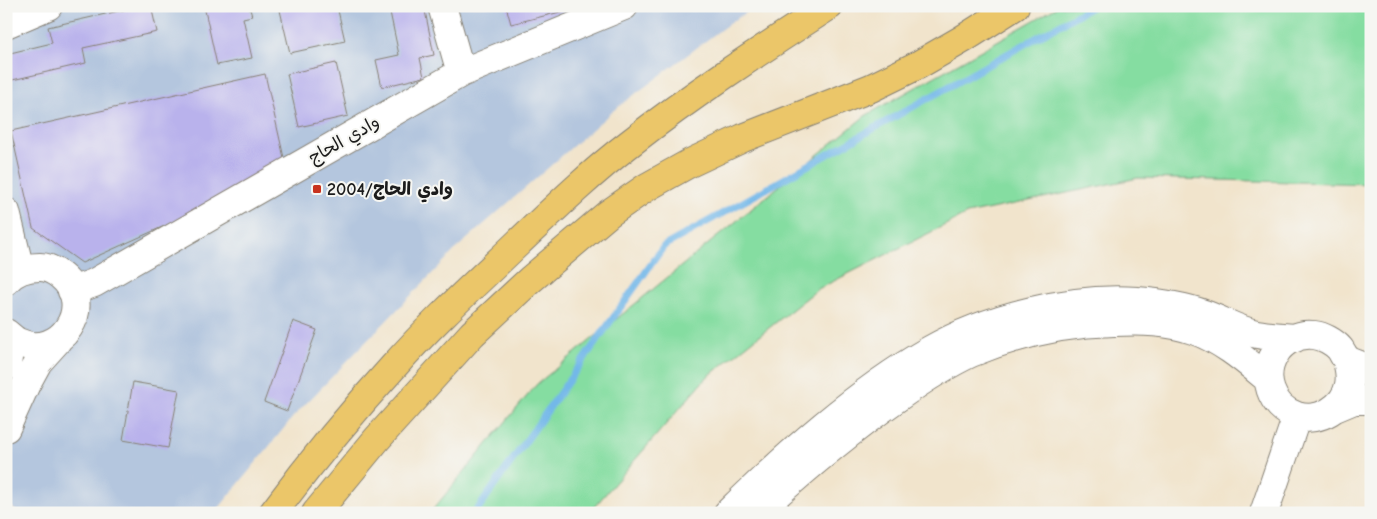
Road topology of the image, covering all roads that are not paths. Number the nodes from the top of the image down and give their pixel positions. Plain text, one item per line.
1 (48, 6) edge
2 (442, 6) edge
3 (624, 6) edge
4 (830, 6) edge
5 (1015, 6) edge
6 (6, 24) edge
7 (461, 73) junction
8 (6, 212) edge
9 (13, 275) edge
10 (72, 291) junction
11 (6, 333) edge
12 (1294, 338) junction
13 (57, 341) junction
14 (1346, 358) junction
15 (6, 366) edge
16 (1371, 369) edge
17 (1268, 380) junction
18 (1371, 400) edge
19 (1335, 408) junction
20 (1297, 416) junction
21 (6, 428) edge
22 (273, 513) edge
23 (316, 513) edge
24 (728, 513) edge
25 (756, 513) edge
26 (1264, 513) edge

1 - 6 street
2 - 7 street
3 - 7 street, وادي الحاج
4 - 22 highway
5 - 23 highway
7 - 10 street, وادي الحاج
8 - 9 street
9 - 10 street
10 - 13 street
11 - 13 street
11 - 15 street
12 - 14 street
12 - 17 street
12 - 24 street
13 - 21 street
14 - 16 street
14 - 19 street
17 - 20 street
17 - 25 street
18 - 19 street
19 - 20 street
20 - 26 street

